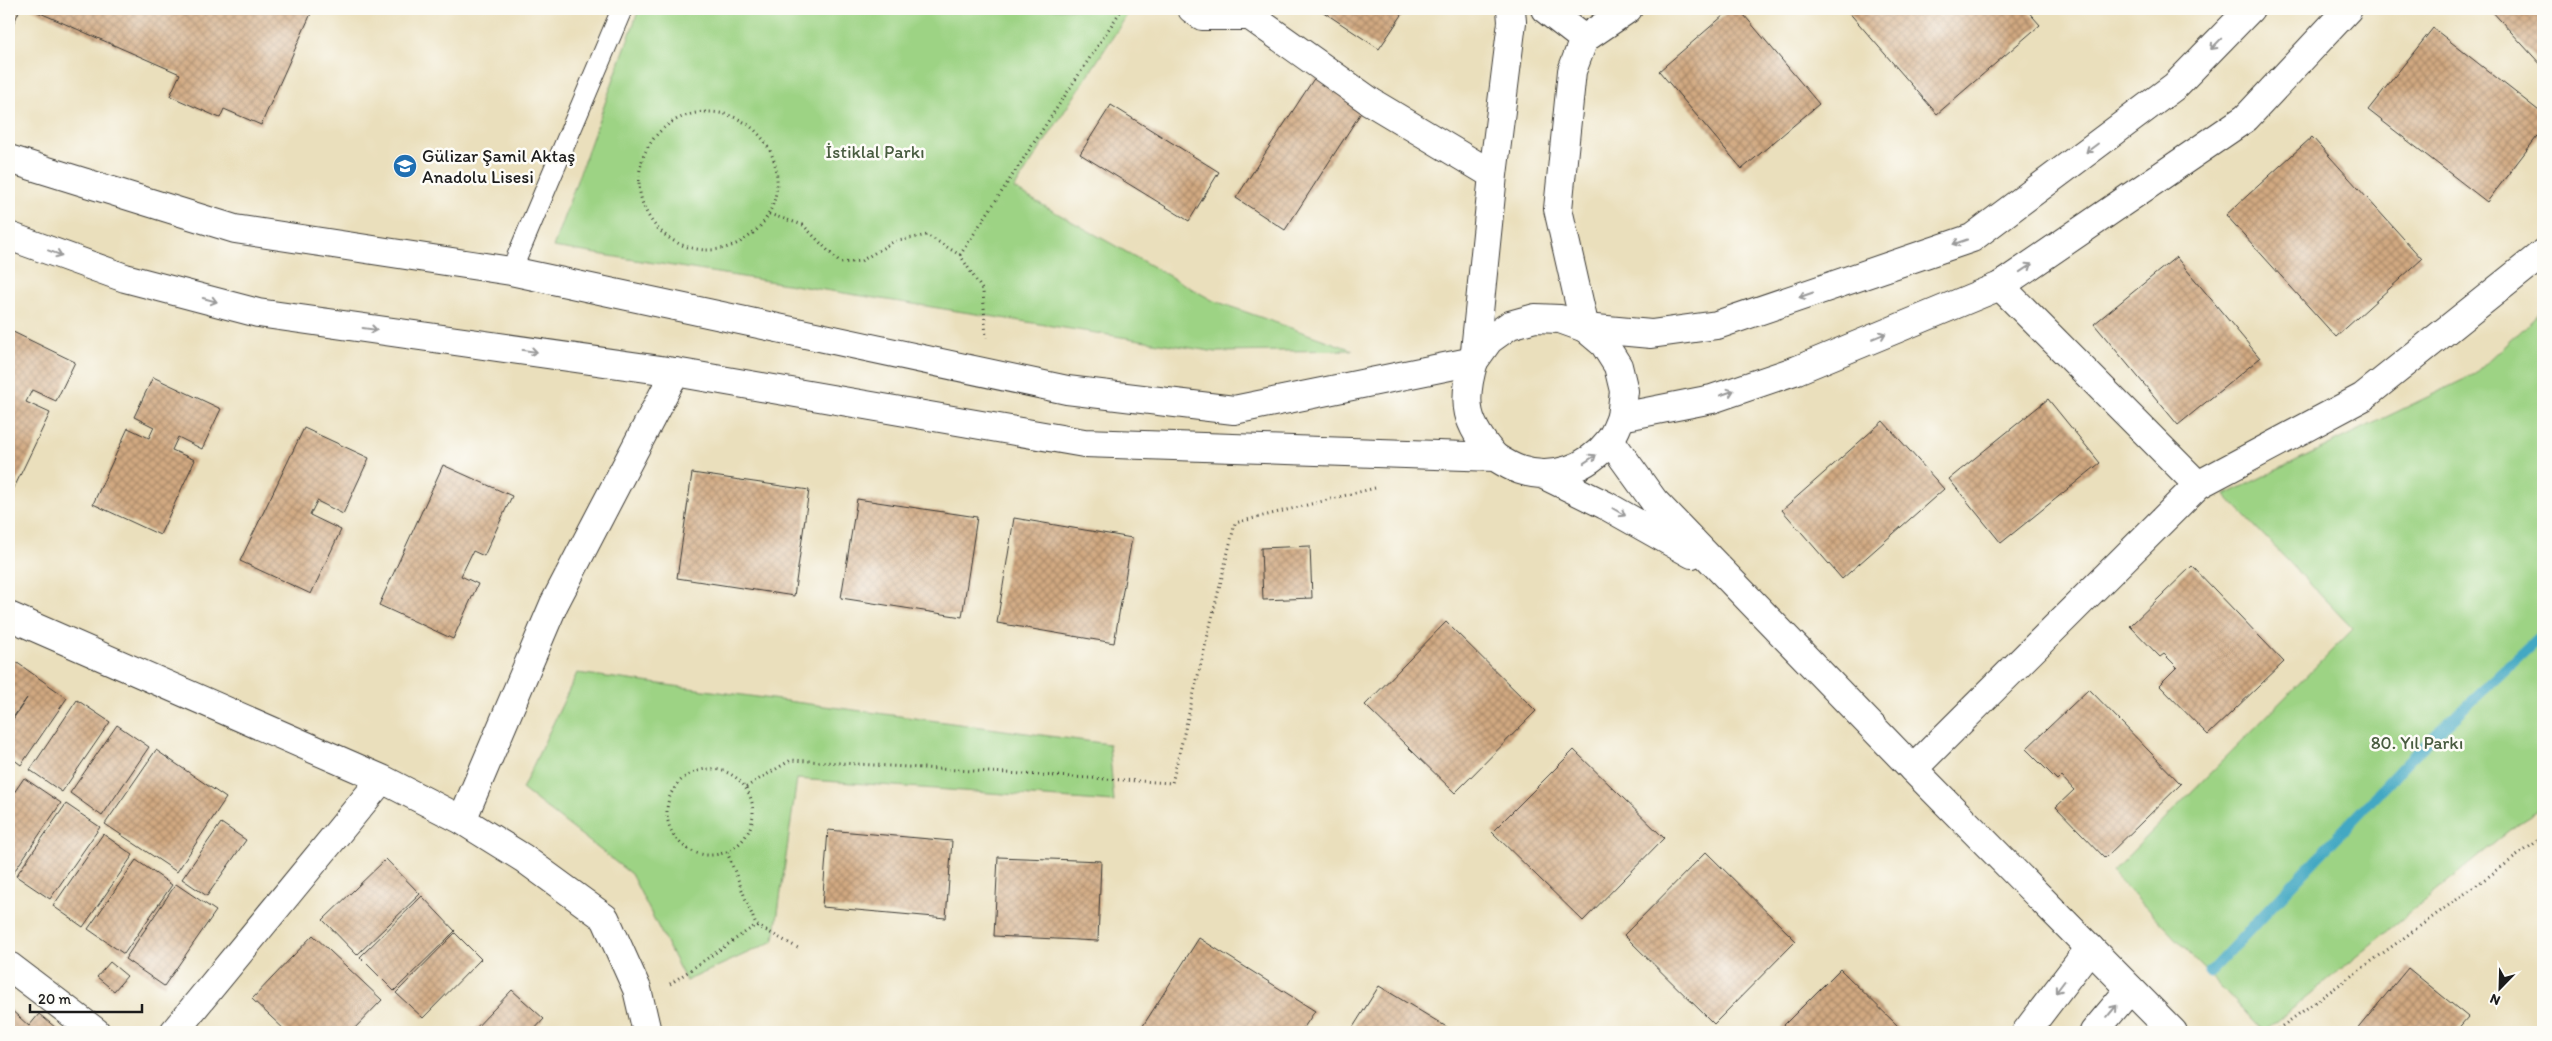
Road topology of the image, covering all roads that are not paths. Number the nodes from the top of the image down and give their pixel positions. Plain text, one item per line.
1 (622, 9) edge
2 (1192, 9) edge
3 (1512, 9) edge
4 (1545, 9) edge
5 (1628, 9) edge
6 (2250, 9) edge
7 (2348, 9) edge
8 (1584, 39) junction
9 (9, 159) edge
10 (1493, 175) junction
11 (9, 236) edge
12 (2543, 253) edge
13 (511, 271) junction
14 (2000, 286) junction
15 (1584, 328) junction
16 (1474, 361) junction
17 (675, 372) junction
18 (1616, 428) junction
19 (1496, 457) junction
20 (1544, 475) junction
21 (2198, 485) junction
22 (1719, 569) junction
23 (9, 616) edge
24 (1913, 769) junction
25 (382, 779) junction
26 (462, 820) junction
27 (2090, 948) junction
28 (9, 966) edge
29 (2130, 989) junction
30 (96, 1032) edge
31 (174, 1032) edge
32 (646, 1032) edge
33 (2026, 1032) edge
34 (2094, 1032) edge
35 (2174, 1032) edge

1 - 13 lane
2 - 10 street
3 - 10 street
4 - 8 street
5 - 8 street
6 -> 15 street
14 -> 7 street
8 - 15 street
9 - 13 street
10 - 16 street
11 -> 17 street
12 - 21 street
13 - 16 street
18 -> 14 street
14 - 21 street
15 - 16 street
15 - 18 street
16 - 19 street
17 - 19 street
17 - 26 street
20 -> 18 street
18 - 22 street
19 - 20 street
20 -> 22 street
21 - 24 street
22 - 24 street
23 - 25 street
24 - 27 street
25 - 26 street
25 - 31 street
26 - 32 street
27 - 29 street
27 -> 33 street
28 - 30 street
34 -> 29 street
29 - 35 street

